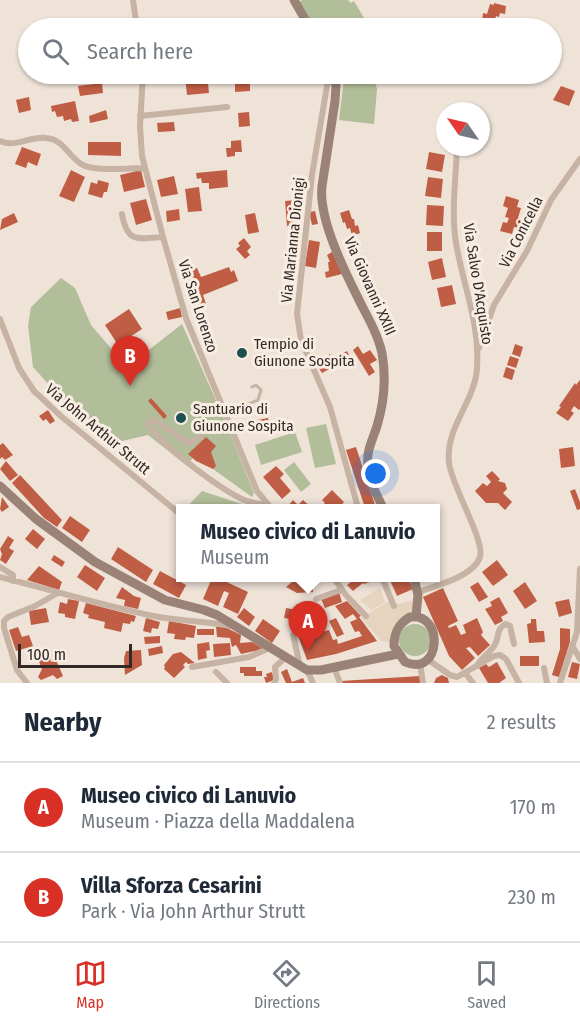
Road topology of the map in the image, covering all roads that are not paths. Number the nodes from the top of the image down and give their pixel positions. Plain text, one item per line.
1 (133, 0) edge
2 (294, 0) edge
3 (136, 18) edge
4 (304, 18) edge
5 (142, 84) edge
6 (329, 84) edge
7 (334, 84) edge
8 (227, 107) dead end
9 (140, 116) junction
10 (0, 141) edge
11 (457, 156) edge
12 (580, 159) edge
13 (144, 168) junction
14 (122, 214) dead end
15 (163, 237) junction
16 (0, 319) edge
17 (477, 354) junction
18 (252, 387) dead end
19 (225, 413) junction
20 (200, 436) dead end
21 (0, 486) edge
22 (259, 504) edge
23 (266, 504) edge
24 (357, 504) edge
25 (381, 504) edge
26 (176, 511) edge
27 (0, 567) edge
28 (580, 569) edge
29 (0, 577) edge
30 (13, 581) junction
31 (336, 582) edge
32 (384, 582) edge
33 (415, 582) edge
34 (341, 590) junction
35 (418, 591) junction
36 (56, 594) junction
37 (316, 599) dead end
38 (394, 606) dead end
39 (366, 616) dead end
40 (416, 616) junction
41 (238, 628) junction
42 (318, 629) dead end
43 (514, 644) dead end
44 (573, 646) junction
45 (270, 648) junction
46 (398, 654) junction
47 (286, 657) junction
48 (580, 660) edge
49 (424, 661) junction
50 (192, 667) dead end
51 (477, 667) junction
52 (304, 668) junction
53 (330, 668) junction
54 (544, 668) dead end
55 (216, 672) dead end
56 (466, 674) junction
57 (27, 683) edge
58 (227, 683) edge
59 (274, 683) edge
60 (313, 683) edge
61 (340, 683) edge
62 (423, 683) edge
63 (473, 683) edge
64 (519, 683) edge
65 (547, 683) edge
66 (560, 683) edge

1 - 3 street
2 - 4 street
5 - 9 street, Via San Lorenzo
6 - 24 street, Via Marianna Dionigi
7 - 25 street, Via Giovanni XXIII
8 - 9 street
9 - 13 street, Via San Lorenzo
10 - 13 street
11 - 17 street, Via Salvo D'Acquisto
12 - 17 street, Via Conicella
13 - 15 street, Via San Lorenzo
14 - 15 street
15 - 19 street, Via San Lorenzo
16 - 26 street, Via John Arthur Strutt
17 - 35 street, Via Salvo D'Acquisto
18 - 19 lane
19 - 23 street, Via San Lorenzo
20 - 22 street
21 - 41 street
27 - 30 street
28 - 44 street
29 - 30 street
30 - 36 street
31 - 34 street
32 - 38 street
33 - 35 street
34 - 37 street
34 - 39 street
35 - 40 street
36 - 41 street
36 - 57 street
40 - 46 street
40 - 49 street
41 - 45 street
42 - 52 street
43 - 51 street
44 - 48 street
44 - 66 street
45 - 47 street
45 - 50 street
46 - 49 street
46 - 53 street
47 - 52 street
47 - 59 street
49 - 56 street
49 - 62 street
51 - 56 street
51 - 64 street
52 - 53 street
52 - 60 street
53 - 61 street
54 - 65 street
55 - 58 street
56 - 63 street

